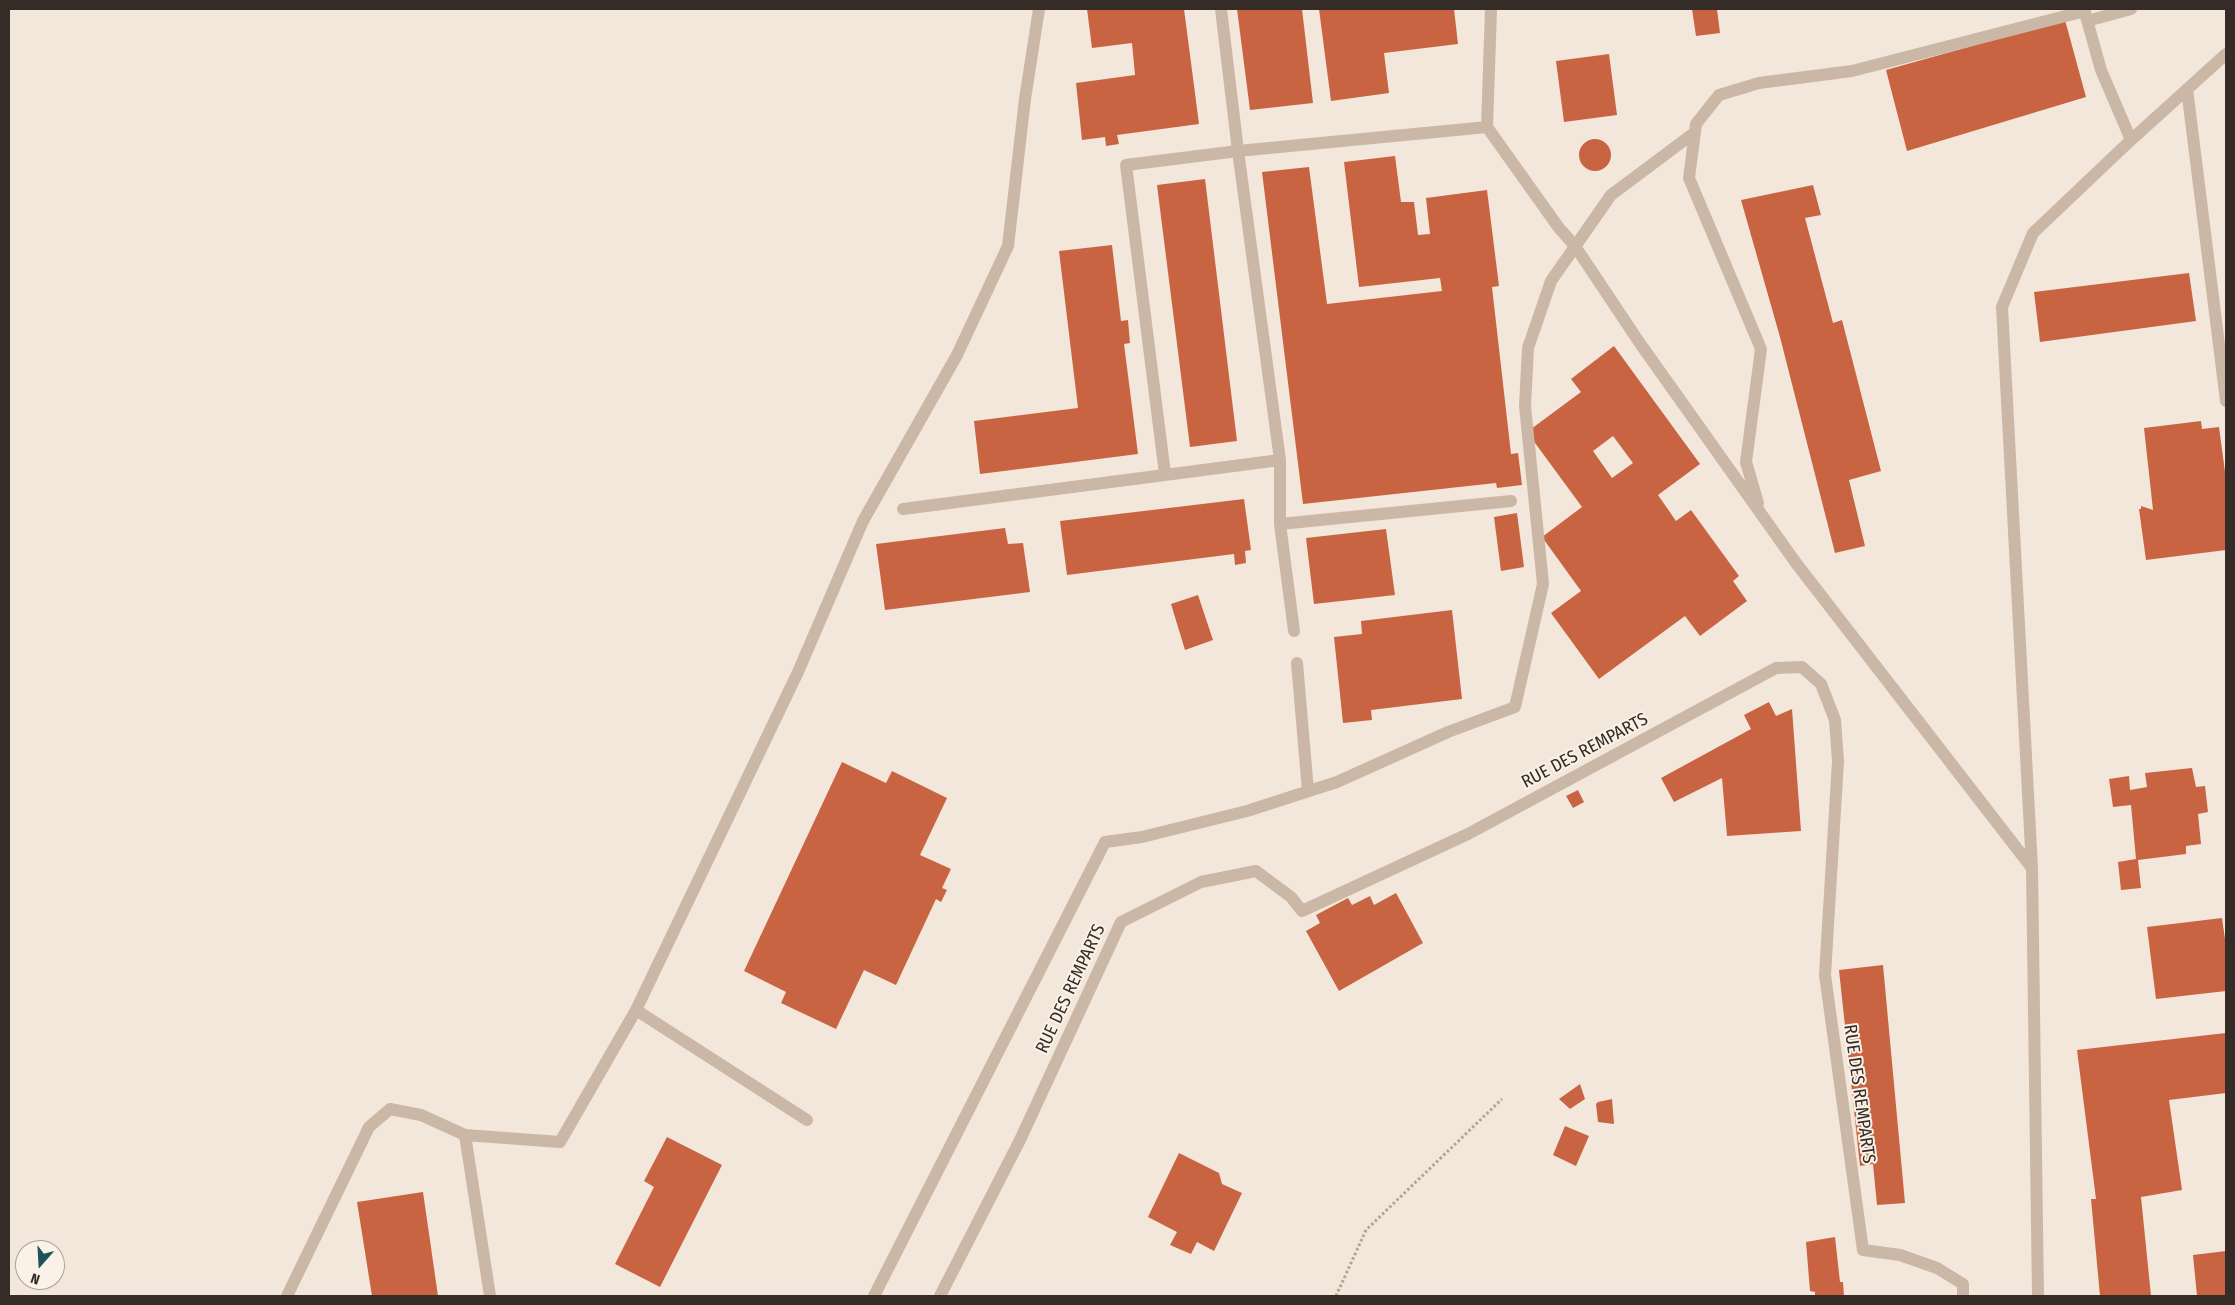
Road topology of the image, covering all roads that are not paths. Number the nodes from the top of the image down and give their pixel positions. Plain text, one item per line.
1 (1039, 9) edge
2 (1221, 9) edge
3 (1491, 9) edge
4 (2131, 9) edge
5 (2085, 14) edge
6 (2226, 54) edge
7 (2187, 89) junction
8 (1487, 127) junction
9 (1694, 133) junction
10 (2131, 140) junction
11 (1238, 151) junction
12 (1575, 246) junction
13 (2226, 400) edge
14 (1280, 460) junction
15 (1165, 474) junction
16 (1511, 501) dead end
17 (903, 509) dead end
18 (1762, 515) junction
19 (1280, 524) junction
20 (1294, 631) dead end
21 (1297, 663) dead end
22 (1308, 791) junction
23 (2032, 868) junction
24 (636, 1010) junction
25 (807, 1120) dead end
26 (465, 1134) junction
27 (287, 1296) edge
28 (490, 1296) edge
29 (874, 1296) edge
30 (940, 1296) edge
31 (1963, 1296) edge
32 (2038, 1296) edge

1 - 24 lane
2 - 11 lane
3 - 8 lane
4 - 5 lane
5 - 9 lane
5 - 10 lane
6 - 7 lane
7 - 10 lane
7 - 13 lane
8 - 11 lane
8 - 12 lane
9 - 12 lane
9 - 18 lane
10 - 23 lane
11 - 14 lane
11 - 15 lane
12 - 18 lane
12 - 22 lane
14 - 15 lane
14 - 19 lane
15 - 17 lane
16 - 19 lane
18 - 23 lane
19 - 20 lane
21 - 22 lane
22 - 29 lane
23 - 32 lane
24 - 25 lane
24 - 26 lane
26 - 27 lane
26 - 28 lane
30 - 31 lane, RUE DES REMPARTS

